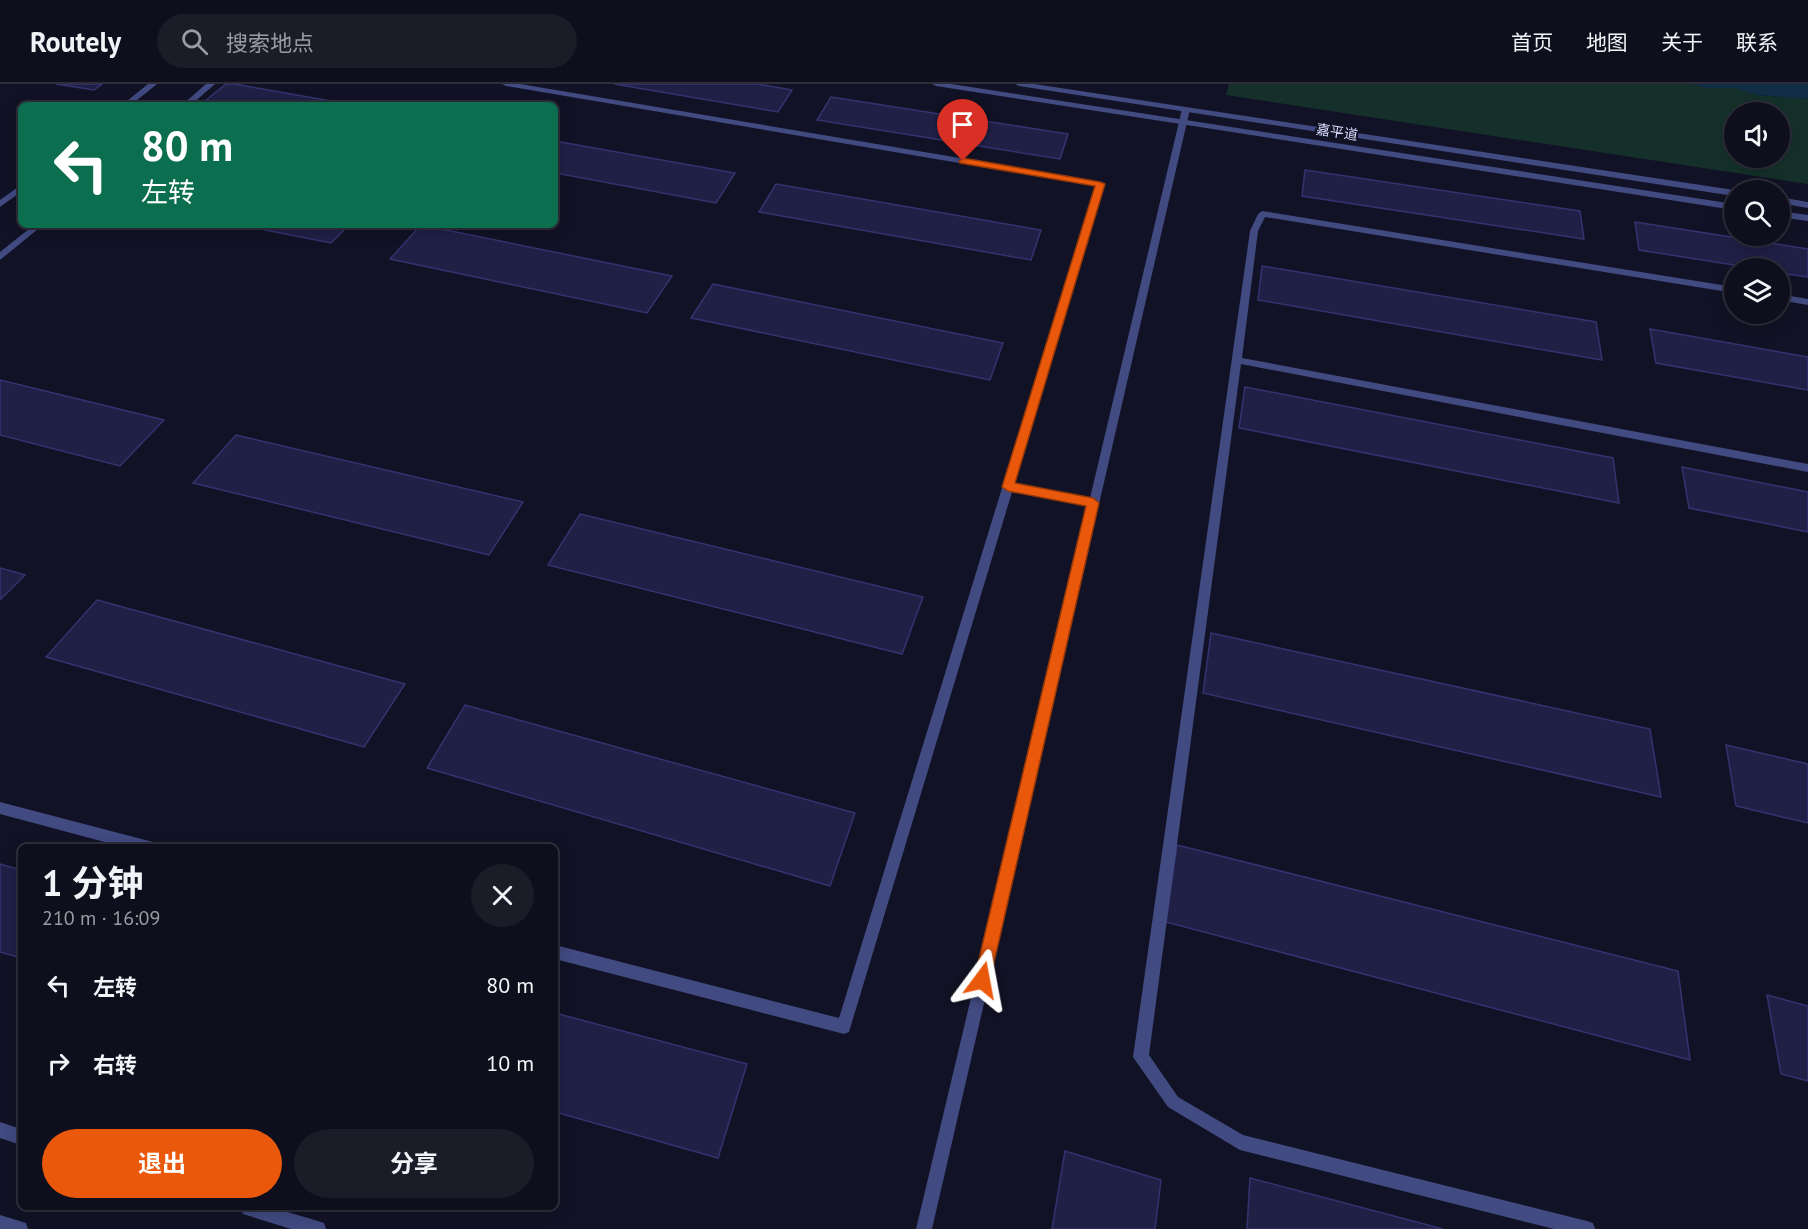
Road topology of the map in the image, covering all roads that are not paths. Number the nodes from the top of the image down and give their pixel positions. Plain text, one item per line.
1 (153, 84) edge
2 (211, 84) edge
3 (506, 84) edge
4 (936, 84) edge
5 (1019, 84) edge
6 (130, 102) edge
7 (190, 102) edge
8 (1184, 116) junction
9 (18, 190) edge
10 (1724, 192) edge
11 (1790, 202) edge
12 (0, 204) edge
13 (1724, 205) edge
14 (1808, 205) edge
15 (1790, 216) edge
16 (1808, 218) edge
17 (35, 228) edge
18 (0, 257) edge
19 (1724, 288) edge
20 (1790, 299) edge
21 (1808, 302) edge
22 (1236, 360) junction
23 (1808, 468) edge
24 (1008, 487) junction
25 (1093, 503) junction
26 (0, 808) edge
27 (138, 844) edge
28 (558, 953) edge
29 (0, 1130) edge
30 (18, 1136) edge
31 (256, 1210) edge
32 (0, 1223) edge
33 (20, 1229) edge
34 (318, 1229) edge
35 (924, 1229) edge
36 (1587, 1229) edge

1 - 6 street
2 - 7 street
3 - 24 street
4 - 8 street, 嘉平道
5 - 8 street, 嘉平道
8 - 10 street, 嘉平道
8 - 13 street, 嘉平道
8 - 25 street
9 - 12 street
11 - 14 street
15 - 16 street
17 - 18 street
19 - 22 street
20 - 21 street
22 - 23 street
22 - 36 street
24 - 25 street
24 - 28 street
25 - 35 street
26 - 27 street
29 - 30 street
31 - 34 street
32 - 33 street

